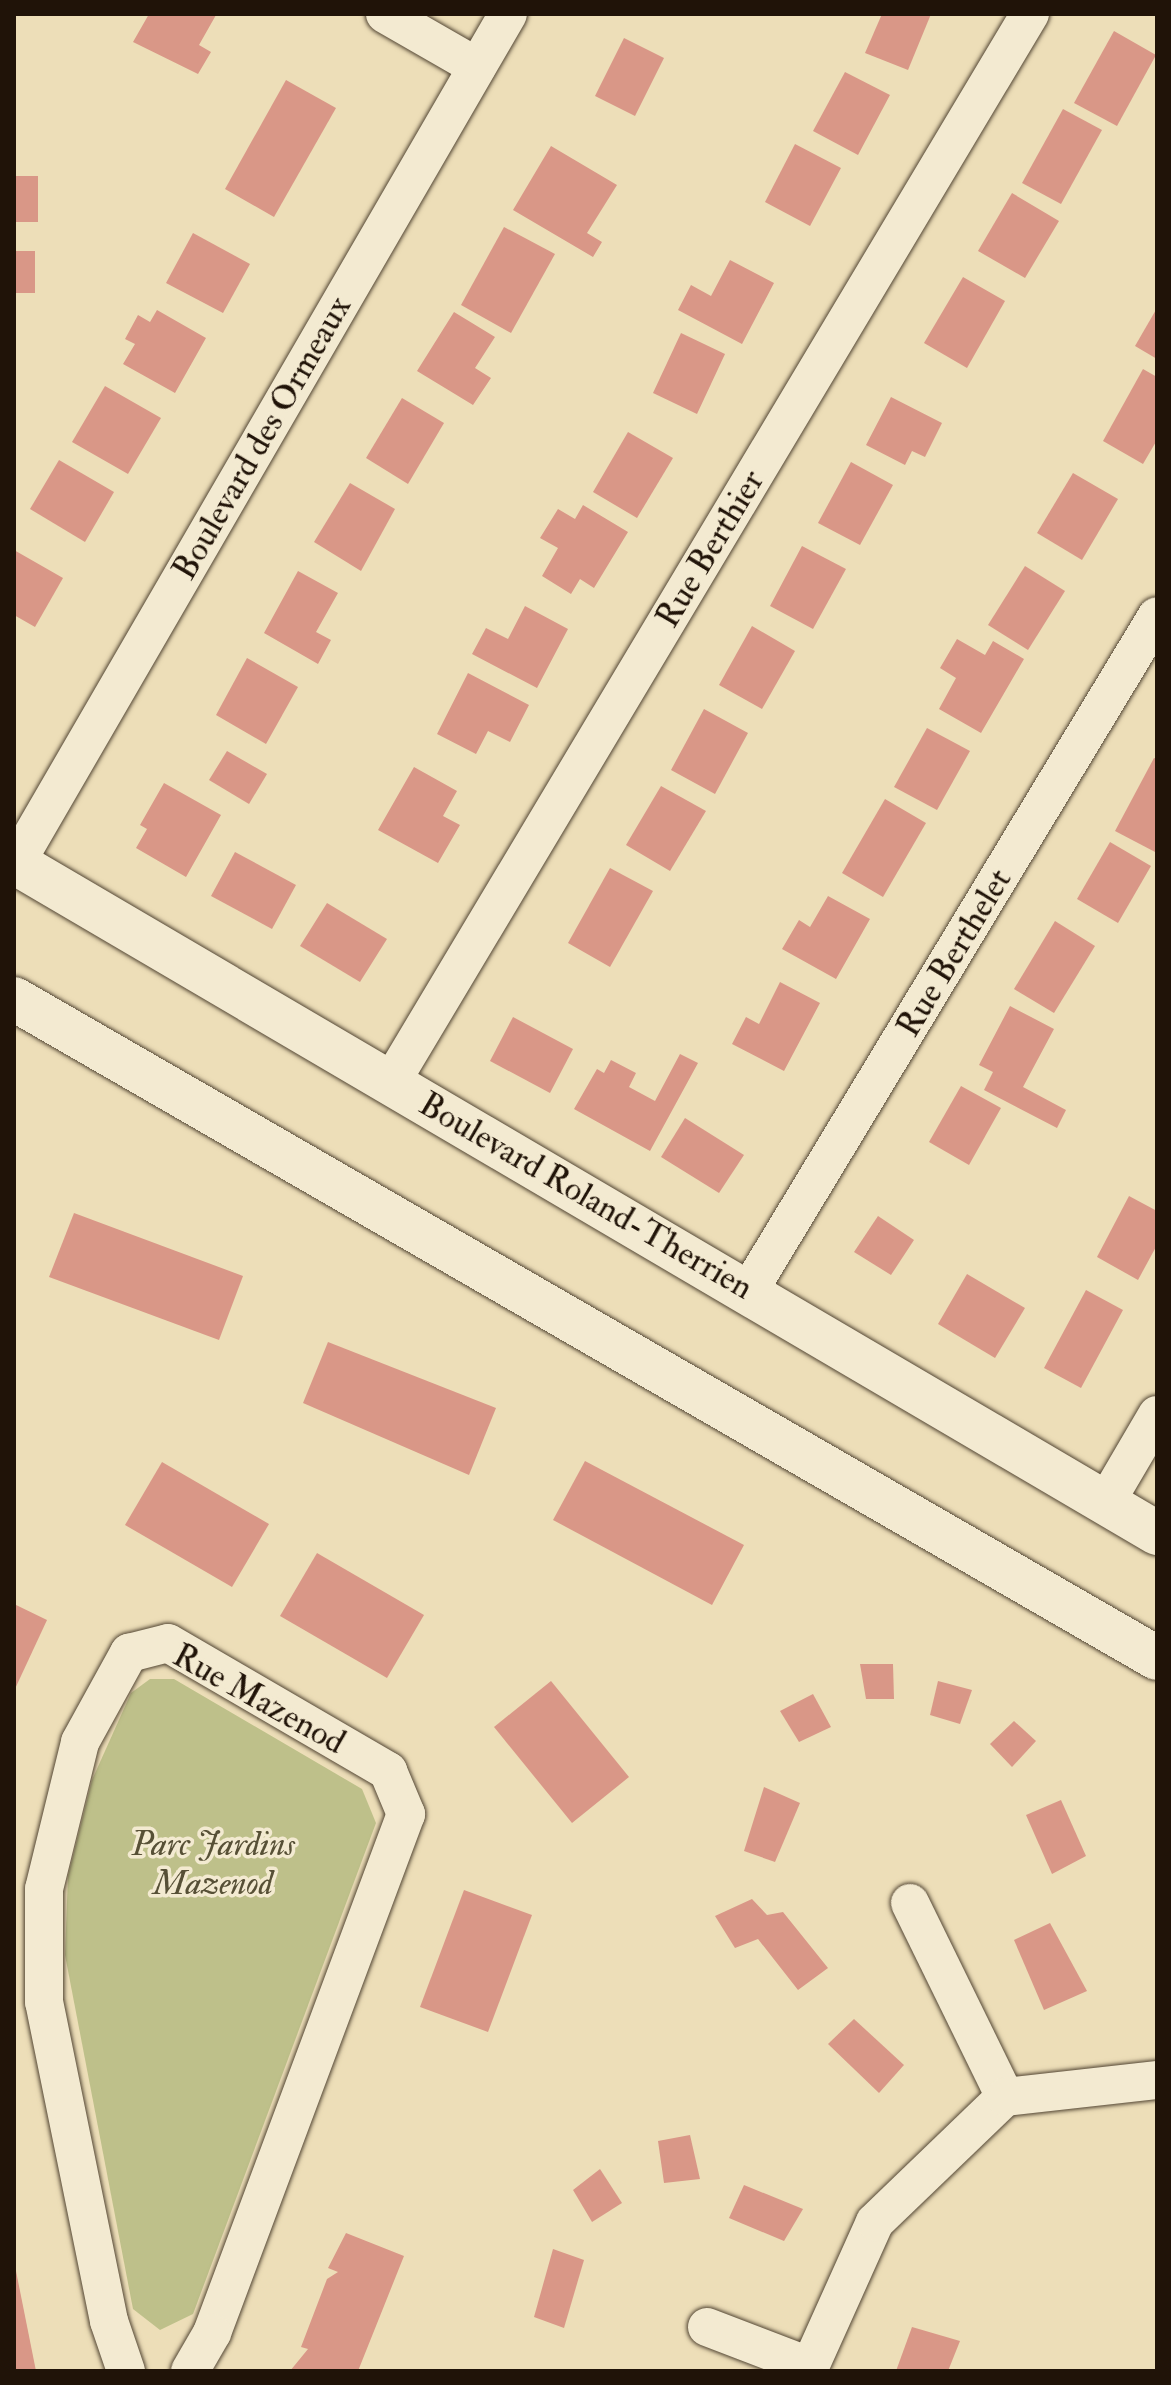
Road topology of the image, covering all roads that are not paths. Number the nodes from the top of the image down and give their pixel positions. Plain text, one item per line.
1 (385, 14) edge
2 (508, 14) edge
3 (1030, 14) edge
4 (477, 67) junction
5 (1157, 616) edge
6 (14, 864) edge
7 (14, 999) edge
8 (390, 1084) junction
9 (750, 1289) junction
10 (1157, 1415) edge
11 (1106, 1502) junction
12 (1157, 1533) edge
13 (1157, 1658) edge
14 (910, 1903) dead end
15 (1157, 2080) edge
16 (1005, 2097) junction
17 (707, 2327) dead end
18 (808, 2368) edge
19 (126, 2371) edge
20 (190, 2371) edge

1 - 4 street
2 - 4 street, Boulevard des Ormeaux
3 - 8 street, Rue Berthier
4 - 6 street, Boulevard des Ormeaux
5 - 9 street, Rue Berthelet
6 - 8 main road, Boulevard Roland-Therrien
7 - 13 main road
8 - 9 main road, Boulevard Roland-Therrien
9 - 11 main road, Boulevard Roland-Therrien
10 - 11 street
11 - 12 main road, Boulevard Roland-Therrien
14 - 16 street
15 - 16 street
16 - 18 street
17 - 18 street
19 - 20 street, Rue Mazenod

